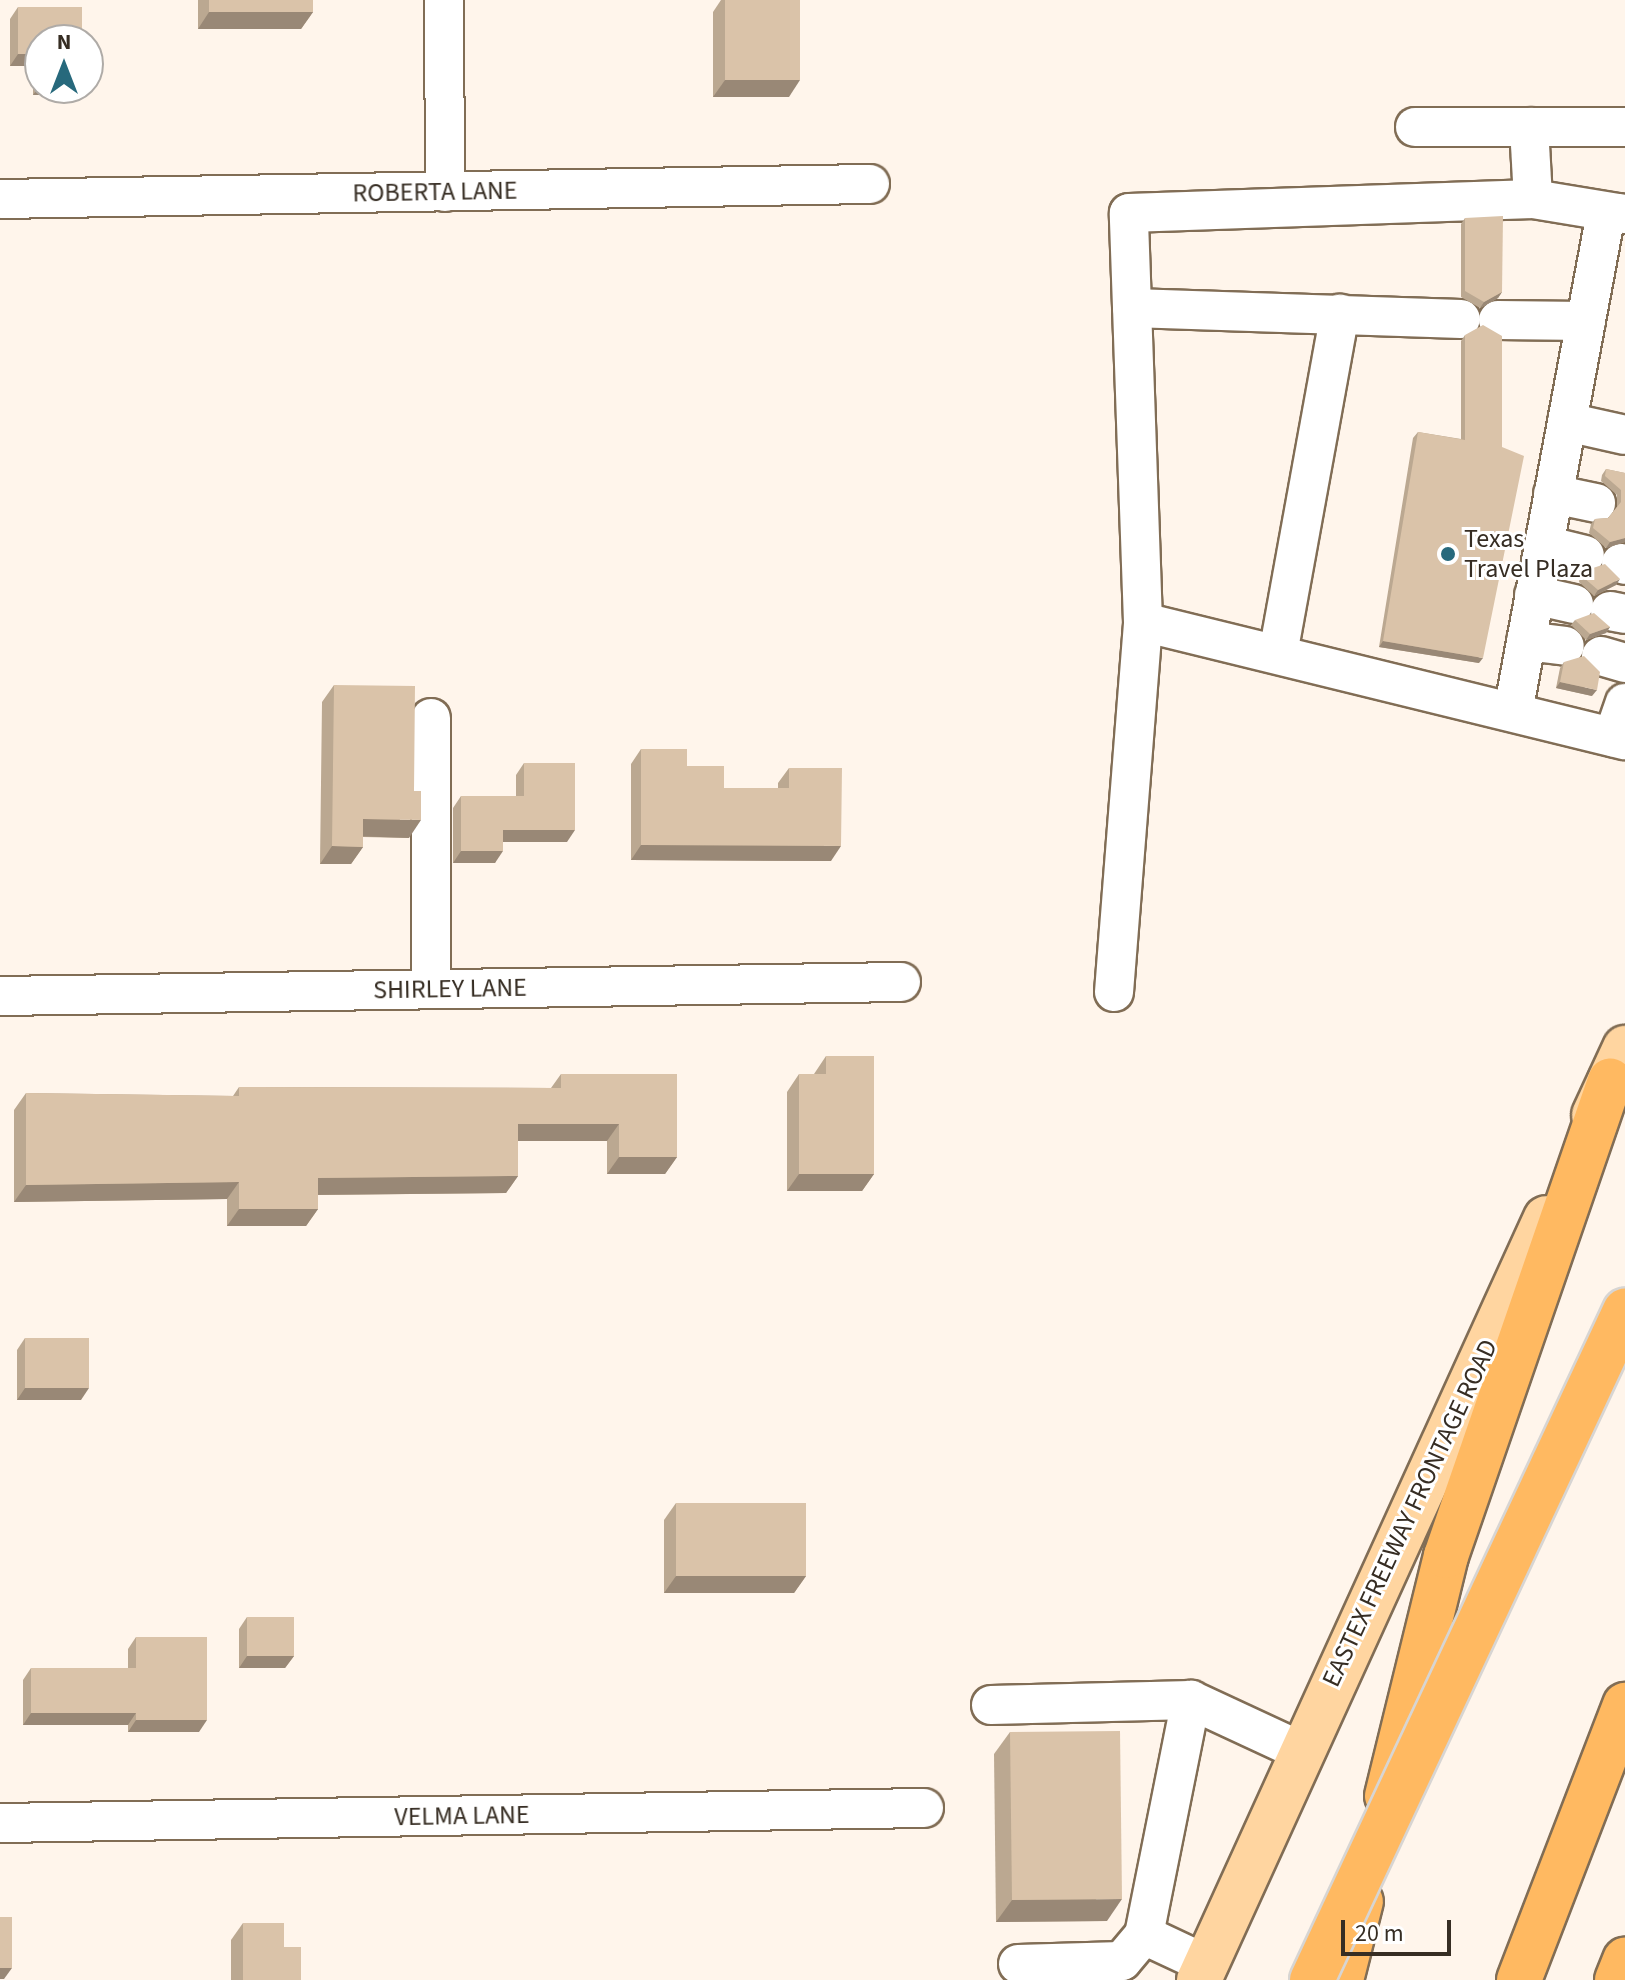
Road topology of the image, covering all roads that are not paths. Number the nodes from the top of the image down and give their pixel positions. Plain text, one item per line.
1 (444, 0) edge
2 (1415, 127) dead end
3 (1529, 127) junction
4 (1625, 127) edge
5 (870, 184) dead end
6 (445, 192) junction
7 (0, 199) edge
8 (1533, 199) junction
9 (1615, 214) edge
10 (1132, 308) junction
11 (1340, 314) junction
12 (1586, 321) junction
13 (1567, 422) junction
14 (1625, 435) edge
15 (1553, 494) junction
16 (1596, 503) dead end
17 (1544, 545) junction
18 (1585, 555) dead end
19 (1534, 595) junction
20 (1603, 610) edge
21 (1143, 622) junction
22 (1526, 641) junction
23 (1278, 654) junction
24 (1597, 655) edge
25 (1513, 712) junction
26 (431, 718) dead end
27 (1621, 727) edge
28 (901, 982) dead end
29 (431, 989) junction
30 (1114, 992) dead end
31 (0, 996) edge
32 (1618, 1064) edge
33 (1625, 1311) edge
34 (1191, 1700) junction
35 (991, 1705) dead end
36 (1625, 1705) edge
37 (1301, 1751) junction
38 (924, 1808) dead end
39 (0, 1823) edge
40 (1144, 1935) junction
41 (1625, 1960) edge
42 (1018, 1964) dead end
43 (1203, 1972) edge
44 (1312, 1980) edge
45 (1341, 1980) edge
46 (1519, 1980) edge
47 (1617, 1980) edge

1 - 6 street
2 - 3 street
3 - 4 street
3 - 8 street
5 - 6 street, ROBERTA LANE
6 - 7 street, ROBERTA LANE
8 - 9 street
8 - 10 street
9 - 12 street
10 - 11 street
10 - 21 street
11 - 12 street
11 - 23 street
12 - 13 street
13 - 14 street
13 - 15 street
15 - 16 street
15 - 17 street
17 - 18 street
17 - 19 street
19 - 20 street
19 - 22 street
21 - 23 street
21 - 30 street
22 - 24 street
22 - 25 street
23 - 25 street
25 - 27 street
26 - 29 street
28 - 29 street, SHIRLEY LANE
29 - 31 street, SHIRLEY LANE
32 - 37 main road, EASTEX FREEWAY FRONTAGE ROAD
32 - 45 highway
33 - 44 highway, bridge
34 - 35 street
34 - 37 street
34 - 40 street
36 - 46 highway
37 - 43 main road, EASTEX FREEWAY FRONTAGE ROAD
38 - 39 street, VELMA LANE
40 - 42 street
40 - 43 street
41 - 47 highway

